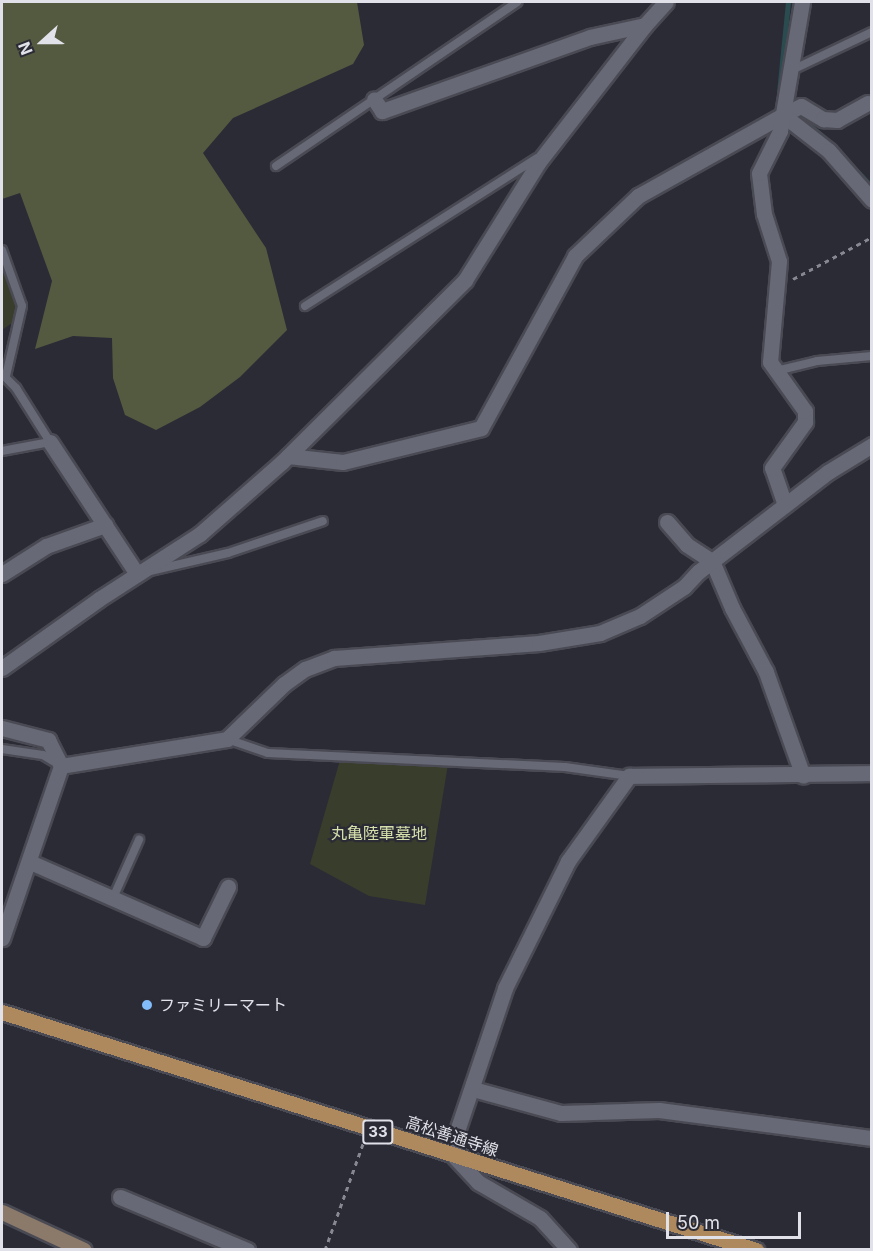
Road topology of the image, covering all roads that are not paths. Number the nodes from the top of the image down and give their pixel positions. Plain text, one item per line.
1 (517, 2) edge
2 (666, 2) edge
3 (802, 2) edge
4 (645, 24) junction
5 (872, 32) edge
6 (790, 71) junction
7 (374, 99) junction
8 (868, 103) dead end
9 (783, 114) junction
10 (547, 152) junction
11 (276, 166) dead end
12 (872, 201) edge
13 (2, 249) edge
14 (305, 306) dead end
15 (872, 356) edge
16 (776, 371) junction
17 (4, 375) edge
18 (50, 442) junction
19 (872, 445) edge
20 (2, 451) edge
21 (288, 456) junction
22 (785, 505) junction
23 (323, 520) dead end
24 (667, 522) dead end
25 (105, 525) junction
26 (712, 561) junction
27 (2, 574) edge
28 (137, 574) junction
29 (2, 668) edge
30 (2, 728) edge
31 (227, 739) junction
32 (2, 749) edge
33 (61, 766) junction
34 (872, 773) edge
35 (629, 776) junction
36 (803, 776) junction
37 (139, 840) dead end
38 (30, 862) junction
39 (228, 887) dead end
40 (114, 898) junction
41 (2, 938) edge
42 (2, 1012) edge
43 (473, 1089) junction
44 (872, 1138) edge
45 (454, 1156) junction
46 (120, 1197) dead end
47 (2, 1212) edge
48 (84, 1250) edge
49 (247, 1250) edge
50 (569, 1250) edge
51 (756, 1250) edge

1 - 7 lane
2 - 4 street
3 - 6 street
4 - 7 street
4 - 10 street
5 - 6 lane
6 - 9 street
7 - 11 lane
8 - 9 street
9 - 12 street
9 - 16 street
9 - 21 street
10 - 14 lane
10 - 21 street
13 - 17 lane
15 - 16 lane
16 - 22 street
17 - 18 lane
18 - 20 lane
18 - 25 street
19 - 22 street
21 - 28 street
22 - 26 street
23 - 28 lane
24 - 26 street
25 - 27 street
25 - 28 street
26 - 31 street
26 - 36 street
28 - 29 street
30 - 33 street
31 - 33 street
31 - 35 lane
32 - 33 lane
33 - 38 street
34 - 36 street
35 - 36 street
35 - 43 street
37 - 40 lane
38 - 40 street
38 - 41 street
39 - 40 street
42 - 45 main road, 高松善通寺線 / 33
43 - 44 street
43 - 45 street
45 - 50 street
45 - 51 main road, 高松善通寺線 / 33
46 - 49 street
47 - 48 street

